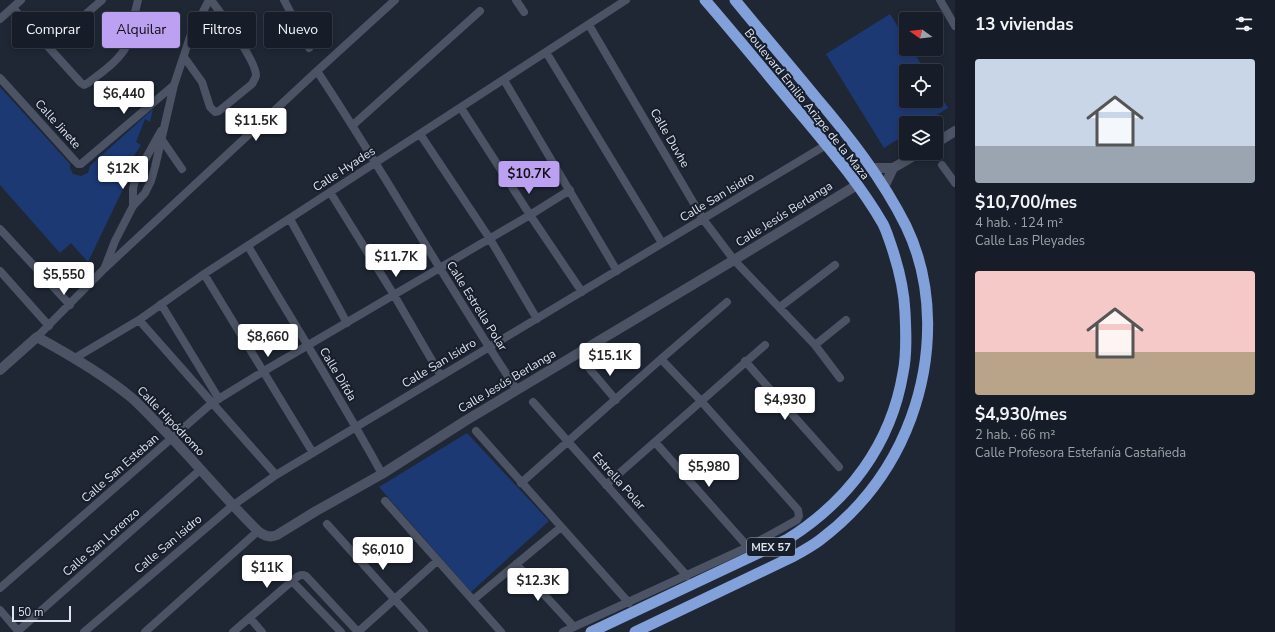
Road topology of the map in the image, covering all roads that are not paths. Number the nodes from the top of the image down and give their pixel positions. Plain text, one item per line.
1 (21, 0) edge
2 (102, 0) edge
3 (138, 0) edge
4 (210, 0) edge
5 (284, 0) edge
6 (395, 0) edge
7 (516, 0) edge
8 (626, 0) edge
9 (706, 0) edge
10 (735, 0) edge
11 (940, 0) edge
12 (12, 8) junction
13 (480, 11) dead end
14 (16, 12) edge
15 (88, 12) edge
16 (290, 12) edge
17 (524, 12) dead end
18 (0, 19) edge
19 (589, 25) junction
20 (955, 26) edge
21 (51, 48) edge
22 (546, 52) junction
23 (184, 57) junction
24 (317, 71) junction
25 (0, 78) edge
26 (504, 80) junction
27 (174, 85) junction
28 (461, 108) junction
29 (353, 125) junction
30 (955, 131) edge
31 (420, 134) junction
32 (160, 137) junction
33 (943, 139) edge
34 (826, 144) junction
35 (907, 160) edge
36 (376, 163) junction
37 (942, 165) dead end
38 (872, 168) junction
39 (893, 168) junction
40 (182, 169) dead end
41 (955, 183) edge
42 (857, 185) junction
43 (884, 187) junction
44 (570, 190) junction
45 (330, 192) junction
46 (133, 206) junction
47 (530, 215) junction
48 (290, 219) junction
49 (703, 219) junction
50 (0, 229) edge
51 (490, 239) junction
52 (662, 243) junction
53 (248, 246) junction
54 (734, 260) junction
55 (835, 265) dead end
56 (440, 268) junction
57 (104, 269) junction
58 (0, 271) edge
59 (617, 271) junction
60 (204, 274) junction
61 (582, 292) junction
62 (394, 295) junction
63 (727, 302) dead end
64 (161, 304) junction
65 (70, 305) junction
66 (780, 307) junction
67 (537, 319) junction
68 (139, 320) junction
69 (846, 320) dead end
70 (347, 322) junction
71 (49, 326) junction
72 (37, 337) junction
73 (765, 345) dead end
74 (816, 345) junction
75 (307, 346) junction
76 (488, 348) junction
77 (75, 358) junction
78 (661, 359) junction
79 (745, 361) junction
80 (588, 366) dead end
81 (0, 370) edge
82 (264, 371) junction
83 (441, 376) junction
84 (840, 378) dead end
85 (516, 390) junction
86 (616, 400) junction
87 (216, 401) junction
88 (701, 401) junction
89 (533, 402) dead end
90 (356, 427) junction
91 (476, 432) dead end
92 (172, 439) junction
93 (655, 442) junction
94 (568, 443) junction
95 (313, 453) junction
96 (840, 467) dead end
97 (200, 470) junction
98 (382, 474) junction
99 (276, 475) junction
100 (521, 483) junction
101 (606, 485) junction
102 (384, 501) dead end
103 (232, 506) junction
104 (327, 524) dead end
105 (561, 527) junction
106 (258, 531) junction
107 (273, 537) joint
108 (748, 547) junction
109 (437, 561) junction
110 (516, 564) junction
111 (688, 576) junction
112 (292, 581) junction
113 (0, 588) edge
114 (395, 600) junction
115 (473, 600) junction
116 (629, 603) junction
117 (0, 610) edge
118 (250, 618) junction
119 (574, 627) junction
120 (19, 632) edge
121 (84, 632) edge
122 (145, 632) edge
123 (233, 632) edge
124 (262, 632) edge
125 (341, 632) edge
126 (358, 632) edge
127 (424, 632) edge
128 (501, 632) edge
129 (563, 632) edge
130 (591, 632) edge
131 (635, 632) edge

1 - 12 street
2 - 15 street
3 - 21 street
4 - 23 street
4 - 23 street
5 - 16 street
6 - 24 street
7 - 17 street
8 - 19 street, Calle Hyades
9 - 34 highway, Boulevard Emilio Arizpe de la Maza
10 - 38 highway, Boulevard Emilio Arizpe de la Maza
11 - 20 street
12 - 14 street
12 - 18 street
13 - 29 street
19 - 22 street, Calle Hyades
19 - 49 street, Calle Duvhe
22 - 26 street, Calle Hyades
22 - 52 street
23 - 27 street
24 - 29 street, Calle Estrella Polar
24 - 57 street
25 - 27 street, Calle Jinete
26 - 28 street, Calle Hyades
26 - 44 street
27 - 32 street
28 - 31 street, Calle Hyades
28 - 47 street
29 - 36 street, Calle Estrella Polar
30 - 33 street
31 - 36 street, Calle Hyades
31 - 51 street
32 - 40 street
32 - 46 street
32 - 46 street
34 - 42 highway, Boulevard Emilio Arizpe de la Maza
34 - 49 street, Calle San Isidro
35 - 39 street
36 - 45 street, Calle Hyades
36 - 56 street, Calle Estrella Polar
37 - 41 street
38 - 39 street
38 - 43 highway, Boulevard Emilio Arizpe de la Maza
39 - 43 street
42 - 54 street, Calle Jesús Berlanga
42 - 130 highway, Boulevard Emilio Arizpe de la Maza / MEX 57
43 - 131 highway, Boulevard Emilio Arizpe de la Maza / MEX 57
44 - 47 street, Calle San Esteban
44 - 59 street
45 - 48 street, Calle Hyades
45 - 62 street
46 - 57 street
47 - 51 street, Calle San Esteban
47 - 61 street
48 - 53 street, Calle Hyades
48 - 70 street
49 - 52 street, Calle San Isidro
49 - 54 street, Calle Duvhe
50 - 65 street
51 - 56 street, Calle San Esteban
51 - 67 street
52 - 59 street, Calle San Isidro
53 - 60 street, Calle Hyades
53 - 75 street, Calle Difda
54 - 66 street, Calle Duvhe
54 - 85 street, Calle Jesús Berlanga
55 - 66 street
56 - 62 street, Calle San Esteban
56 - 76 street, Calle Estrella Polar
57 - 65 street
58 - 71 street
59 - 61 street, Calle San Isidro
60 - 64 street, Calle Hyades
60 - 82 street
61 - 67 street, Calle San Isidro
62 - 70 street, Calle San Esteban
62 - 83 street
63 - 78 street
64 - 68 street, Calle Hyades
64 - 87 street
65 - 71 street
66 - 74 street, Calle Duvhe
67 - 76 street, Calle San Isidro
68 - 77 street, Calle Hyades
68 - 87 street
69 - 74 street
70 - 75 street, Calle San Esteban
71 - 72 street
72 - 77 street, Calle Hipódromo
72 - 81 street
73 - 79 street
74 - 84 street, Calle Duvhe
75 - 82 street, Calle San Esteban
75 - 90 street, Calle Difda
76 - 83 street, Calle San Isidro
76 - 85 street, Calle Estrella Polar
77 - 92 street, Calle Hipódromo
78 - 86 street
78 - 88 street
79 - 88 street
79 - 96 street
80 - 86 street
82 - 87 street, Calle San Esteban
82 - 95 street
83 - 90 street, Calle San Isidro
85 - 98 street, Calle Jesús Berlanga
86 - 94 street
87 - 92 street, Calle San Esteban
87 - 99 street
88 - 93 street
88 - 108 street
89 - 94 street, Estrella Polar
90 - 95 street, Calle San Isidro
90 - 98 street, Calle Difda
91 - 100 street
92 - 97 street, Calle Hipódromo
92 - 113 street, Calle San Esteban
93 - 101 street
93 - 108 street
94 - 100 street
94 - 101 street, Estrella Polar
95 - 99 street, Calle San Isidro
97 - 103 street, Calle Hipódromo
97 - 120 street, Calle San Lorenzo
98 - 107 street, Calle Jesús Berlanga
99 - 103 street, Calle San Isidro
100 - 105 street
101 - 111 street, Estrella Polar
102 - 109 street
103 - 106 street, Calle Hipódromo
103 - 121 street, Calle San Isidro
104 - 114 street
105 - 110 street
105 - 116 street
106 - 107 street, Calle Hipódromo
106 - 122 street
108 - 111 street
109 - 114 street
109 - 115 street
110 - 115 street
110 - 119 street
111 - 116 street
112 - 118 street
112 - 125 street
112 - 126 street
114 - 126 street
114 - 127 street
115 - 128 street
116 - 119 street
117 - 120 street
118 - 123 street
118 - 124 street
119 - 129 street

